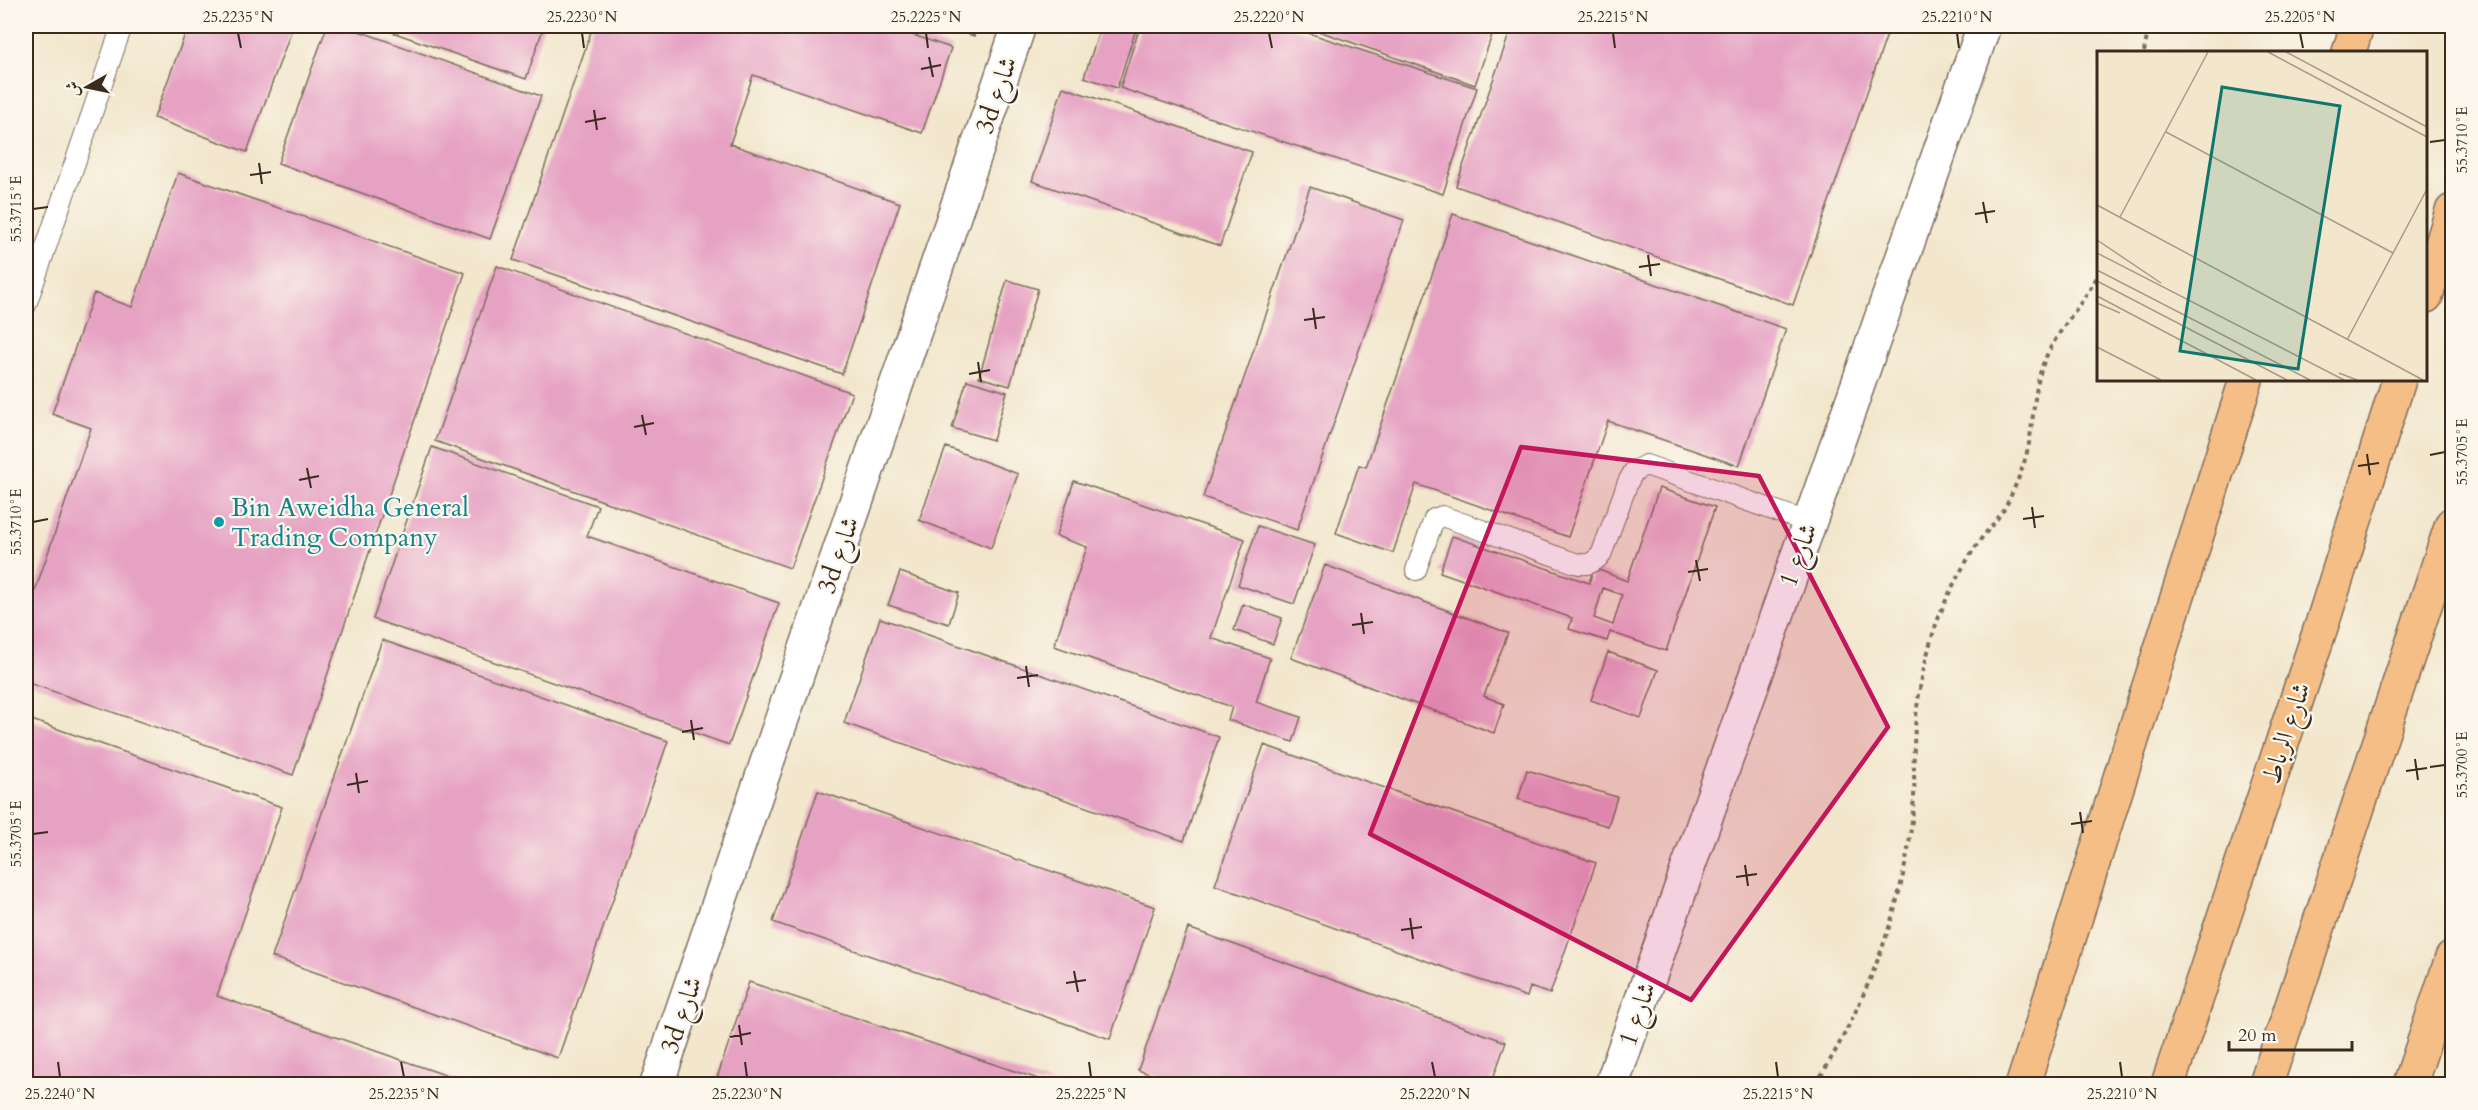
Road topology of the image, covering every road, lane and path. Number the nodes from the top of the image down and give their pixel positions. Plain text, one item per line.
1 (122, 26) edge
2 (1019, 26) edge
3 (1984, 26) edge
4 (2149, 26) edge
5 (2357, 26) edge
6 (2144, 51) edge
7 (2349, 51) edge
8 (2452, 211) edge
9 (2097, 276) edge
10 (2427, 293) edge
11 (26, 304) edge
12 (2246, 381) edge
13 (2399, 381) edge
14 (1810, 523) junction
15 (2452, 524) edge
16 (1416, 570) dead end
17 (2452, 958) edge
18 (657, 1084) edge
19 (1612, 1084) edge
20 (1816, 1084) edge
21 (2023, 1084) edge
22 (2168, 1084) edge
23 (2266, 1084) edge
24 (2410, 1084) edge

1 - 11 lane
2 - 18 street, 3d شارع
3 - 14 street, شارع 1
4 - 6 path
5 - 7 highway
8 - 10 highway
9 - 20 path
12 - 21 highway
13 - 22 highway, شارع الرباط
14 - 16 lane
14 - 19 street, شارع 1
15 - 23 highway
17 - 24 highway

